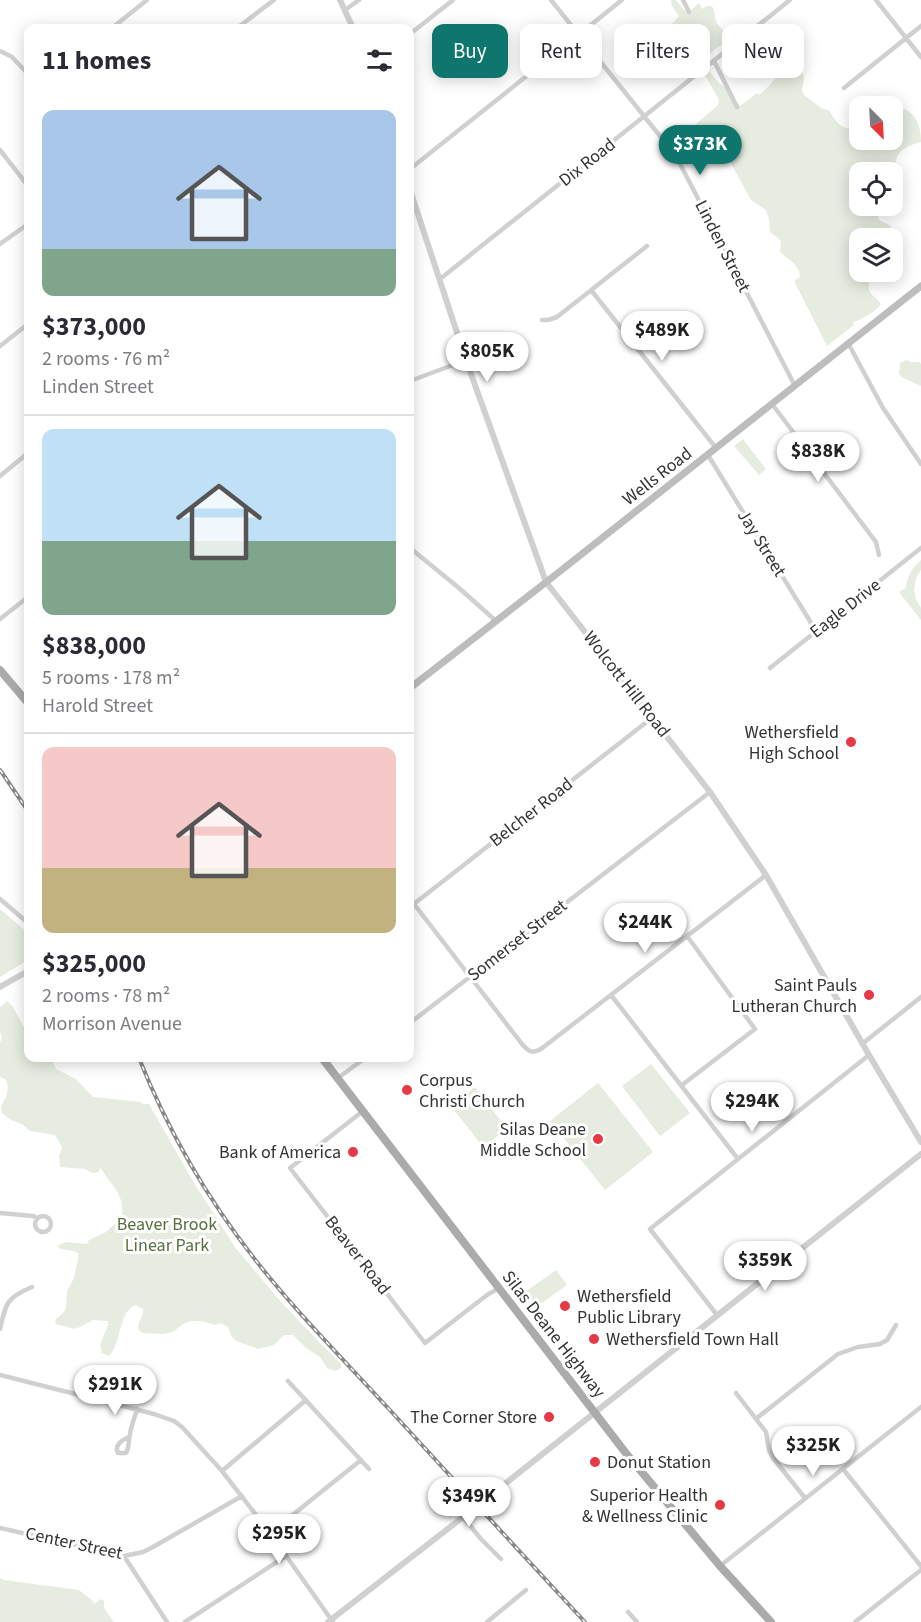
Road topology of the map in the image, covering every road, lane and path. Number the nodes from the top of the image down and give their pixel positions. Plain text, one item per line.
1 (147, 0) edge
2 (274, 0) edge
3 (340, 0) edge
4 (358, 0) edge
5 (453, 0) edge
6 (551, 0) edge
7 (622, 0) edge
8 (683, 0) edge
9 (790, 0) edge
10 (876, 0) edge
11 (345, 10) junction
12 (689, 12) dead end
13 (117, 24) edge
14 (242, 24) edge
15 (351, 24) edge
16 (571, 24) edge
17 (592, 24) edge
18 (921, 26) edge
19 (414, 31) edge
20 (906, 38) junction
21 (0, 51) edge
22 (921, 57) edge
23 (714, 61) junction
24 (602, 63) edge
25 (24, 70) edge
26 (524, 78) edge
27 (844, 88) dead end
28 (737, 107) dead end
29 (644, 116) junction
30 (0, 150) edge
31 (414, 166) edge
32 (24, 181) edge
33 (414, 202) edge
34 (24, 227) edge
35 (0, 244) edge
36 (647, 246) dead end
37 (440, 279) junction
38 (921, 286) edge
39 (591, 290) junction
40 (542, 320) dead end
41 (24, 327) edge
42 (848, 343) junction
43 (0, 346) edge
44 (466, 360) junction
45 (414, 380) edge
46 (795, 386) junction
47 (772, 404) junction
48 (716, 448) junction
49 (708, 455) junction
50 (24, 456) edge
51 (921, 464) edge
52 (0, 476) edge
53 (921, 548) edge
54 (414, 551) edge
55 (879, 555) dead end
56 (546, 582) junction
57 (24, 600) edge
58 (0, 619) edge
59 (496, 621) junction
60 (816, 631) junction
61 (770, 668) dead end
62 (0, 670) edge
63 (414, 685) edge
64 (24, 698) edge
65 (652, 717) junction
66 (710, 792) junction
67 (766, 875) junction
68 (0, 899) edge
69 (414, 903) edge
70 (414, 907) edge
71 (24, 920) edge
72 (687, 936) junction
73 (24, 973) edge
74 (470, 976) junction
75 (0, 987) edge
76 (611, 995) junction
77 (921, 997) edge
78 (414, 1020) edge
79 (862, 1044) junction
80 (868, 1055) junction
81 (325, 1062) edge
82 (360, 1062) edge
83 (338, 1078) junction
84 (682, 1085) junction
85 (363, 1111) junction
86 (921, 1142) edge
87 (921, 1154) edge
88 (738, 1159) junction
89 (0, 1213) edge
90 (37, 1218) dead end
91 (32, 1287) dead end
92 (499, 1288) junction
93 (717, 1315) junction
94 (896, 1325) dead end
95 (0, 1329) edge
96 (0, 1375) edge
97 (288, 1381) dead end
98 (736, 1393) dead end
99 (306, 1400) junction
100 (921, 1407) edge
101 (137, 1409) junction
102 (595, 1413) junction
103 (757, 1418) junction
104 (129, 1437) dead end
105 (361, 1460) junction
106 (369, 1469) dead end
107 (843, 1469) junction
108 (222, 1471) junction
109 (242, 1496) junction
110 (806, 1498) junction
111 (462, 1517) junction
112 (0, 1528) edge
113 (270, 1533) junction
114 (124, 1556) junction
115 (286, 1556) junction
116 (501, 1559) dead end
117 (720, 1566) junction
118 (921, 1568) edge
119 (526, 1590) dead end
120 (628, 1612) dead end
121 (330, 1621) edge
122 (167, 1622) edge
123 (185, 1622) edge
124 (487, 1622) edge
125 (637, 1622) edge
126 (771, 1622) edge
127 (855, 1622) edge

1 - 13 street
2 - 14 street
3 - 11 street
4 - 11 street
5 - 19 street
6 - 16 street, Linden Street
7 - 17 street
8 - 12 street
9 - 23 street, Dix Road
10 - 20 street
11 - 15 street
18 - 20 street
20 - 22 street
20 - 27 street
21 - 25 street
23 - 28 street
23 - 29 street, Dix Road
24 - 29 street, Linden Street
26 - 31 street
29 - 37 street, Dix Road
29 - 46 street, Linden Street
30 - 32 street
33 - 37 street, Wolcott Hill Road
34 - 35 street
36 - 39 street
37 - 44 street, Wolcott Hill Road
38 - 42 main road, Wells Road
39 - 40 street
39 - 48 street
41 - 43 street
42 - 46 main road, Wells Road
42 - 51 street
44 - 45 street
44 - 56 street, Wolcott Hill Road
46 - 47 main road, Wells Road
47 - 48 main road, Wells Road
47 - 55 street
48 - 49 main road, Wells Road
49 - 56 main road, Wells Road
49 - 60 street, Jay Street
50 - 52 street
53 - 60 street, Eagle Drive
54 - 59 street
56 - 59 main road, Wells Road
56 - 65 street, Wolcott Hill Road
57 - 58 street
59 - 63 main road, Wells Road
60 - 61 street, Eagle Drive
62 - 64 main road
65 - 66 street, Wolcott Hill Road
65 - 69 street, Belcher Road
66 - 67 street, Wolcott Hill Road
66 - 74 street, Somerset Street
67 - 72 street
67 - 79 street, Wolcott Hill Road
68 - 71 street
70 - 74 street
72 - 76 street
72 - 84 street
73 - 75 street
74 - 76 street
74 - 78 street, Somerset Street
76 - 84 street
77 - 79 street
79 - 80 street, Wolcott Hill Road
80 - 86 street, Wolcott Hill Road
80 - 88 street
81 - 83 main road, Silas Deane Highway
82 - 83 street
83 - 85 main road, Silas Deane Highway
84 - 88 street
85 - 92 main road, Silas Deane Highway
85 - 92 street, Beaver Road
87 - 93 street
88 - 93 street
89 - 90 street
91 - 95 street
92 - 102 main road, Silas Deane Highway
93 - 102 street
94 - 103 street
96 - 101 street
97 - 99 street
98 - 103 street
99 - 105 street
99 - 108 street
100 - 107 street
101 - 104 street
101 - 108 street
102 - 111 street
102 - 117 main road, Silas Deane Highway
103 - 110 street
105 - 106 street
105 - 113 street
107 - 110 street
107 - 118 street
108 - 109 street
109 - 113 street
109 - 114 street, Center Street
110 - 117 street
111 - 116 street
111 - 121 street
112 - 114 street, Center Street
113 - 115 street
114 - 122 street
115 - 121 street
115 - 123 street
117 - 126 main road, Silas Deane Highway
118 - 127 street
119 - 124 street
120 - 125 street

